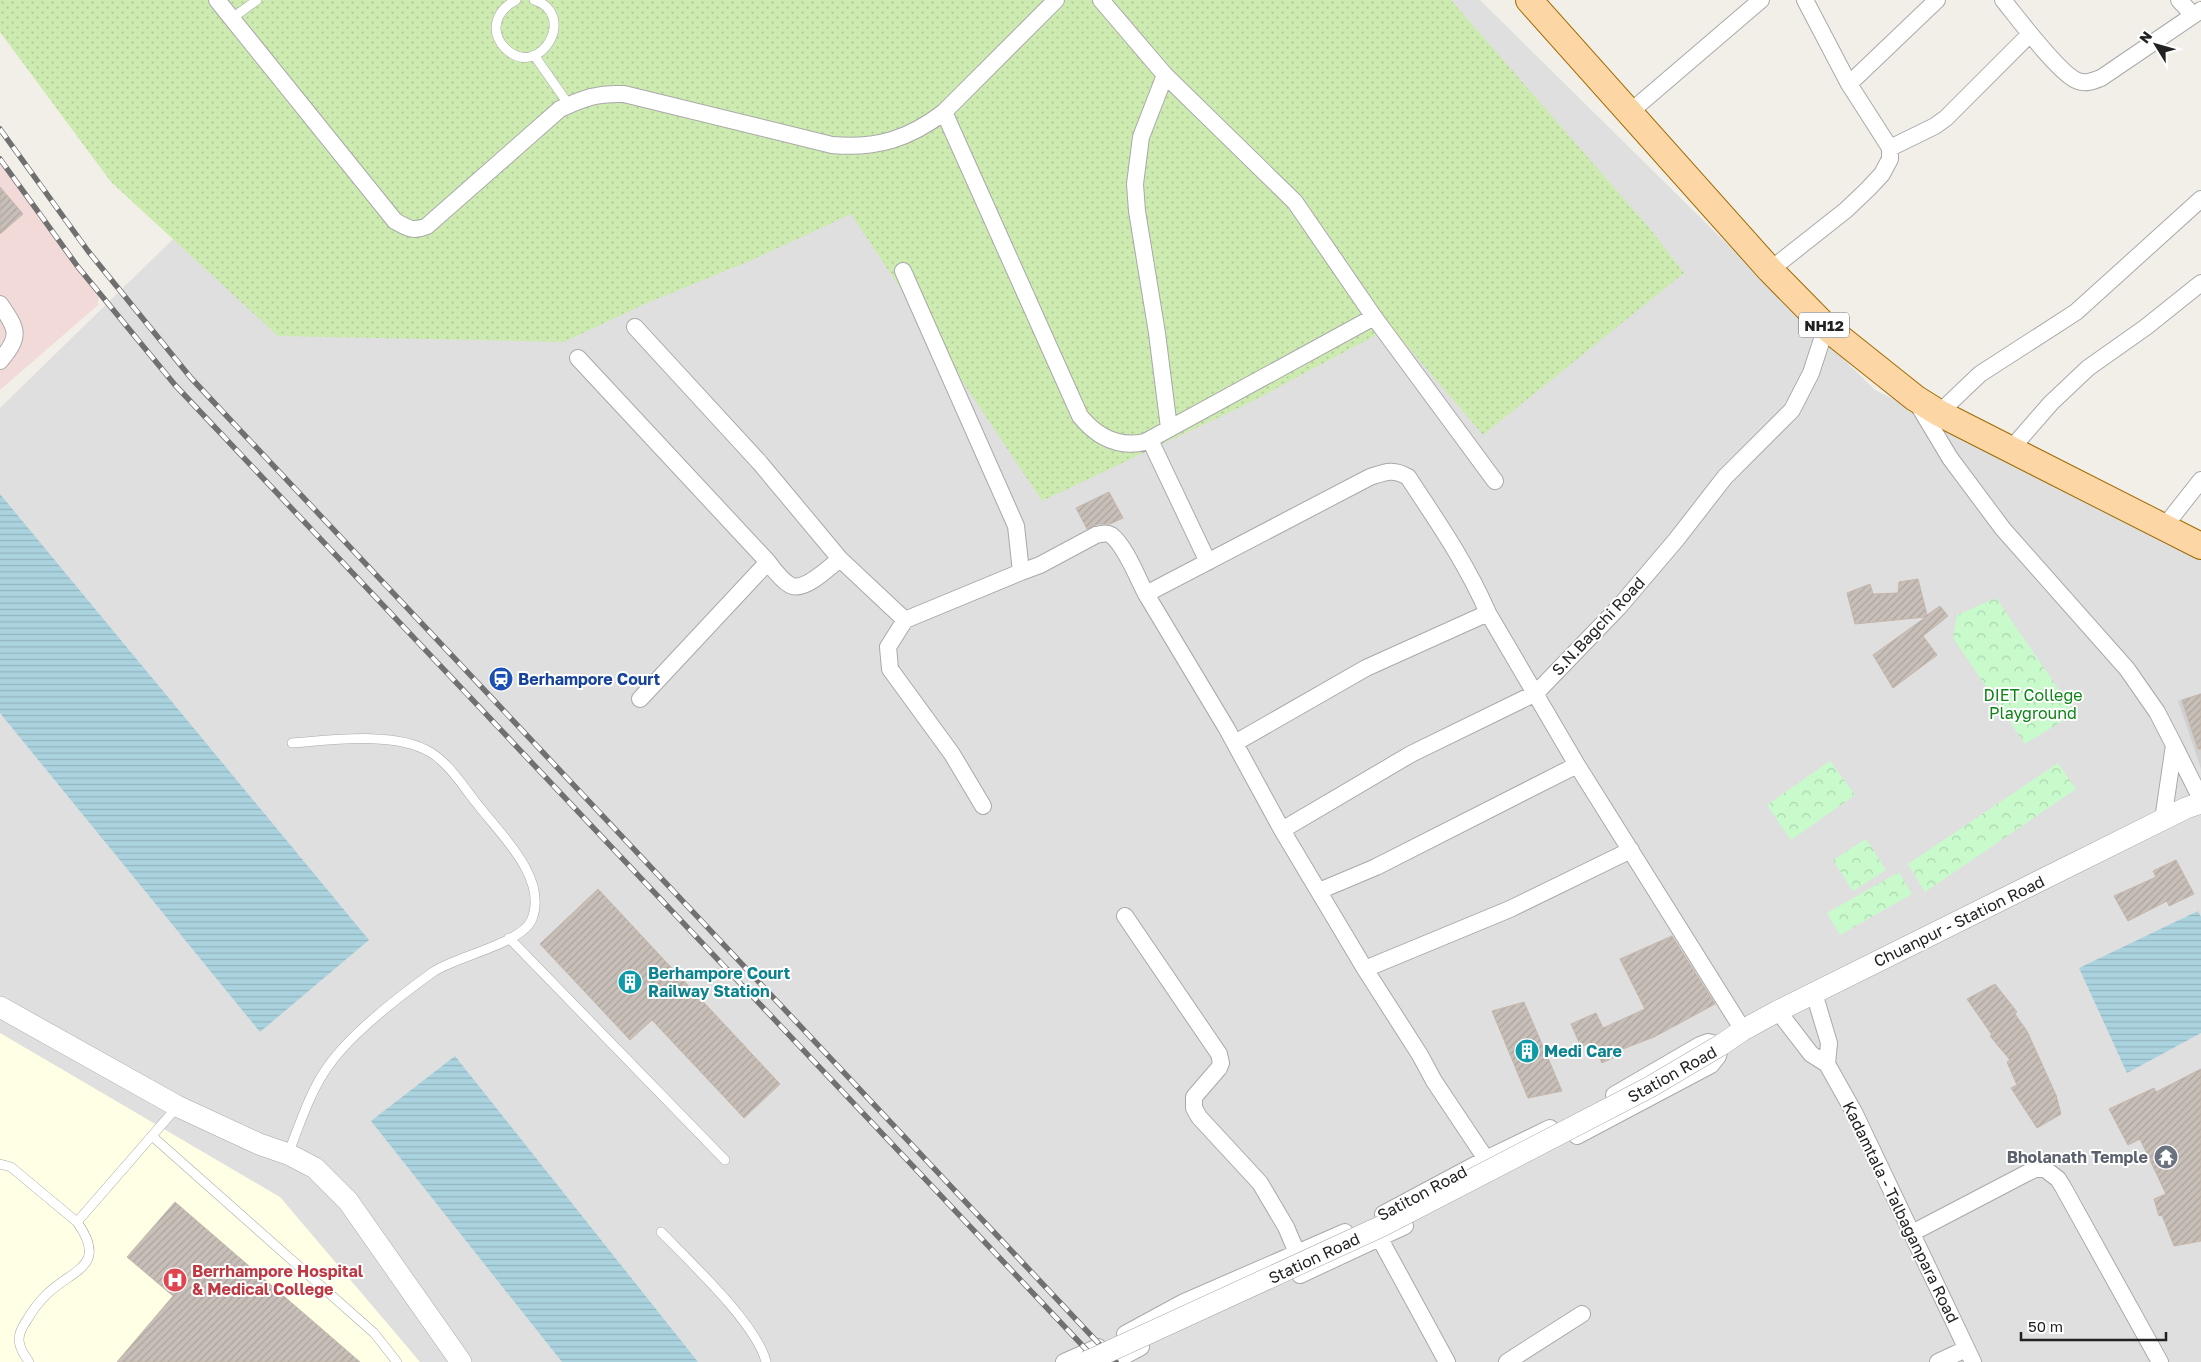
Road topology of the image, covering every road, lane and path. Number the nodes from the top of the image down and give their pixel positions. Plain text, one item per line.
1 (217, 0) edge
2 (257, 0) edge
3 (516, 0) edge
4 (534, 0) edge
5 (1056, 0) edge
6 (1101, 0) edge
7 (1528, 0) edge
8 (1761, 0) edge
9 (1805, 0) edge
10 (1937, 0) edge
11 (2003, 0) edge
12 (2179, 0) edge
13 (2197, 13) edge
14 (232, 18) junction
15 (2030, 34) junction
16 (534, 55) junction
17 (1165, 74) junction
18 (1849, 84) junction
19 (569, 105) junction
20 (944, 112) junction
21 (1629, 113) junction
22 (1890, 148) junction
23 (2201, 199) edge
24 (903, 270) dead end
25 (1770, 270) junction
26 (2201, 283) edge
27 (0, 304) edge
28 (1374, 317) junction
29 (635, 327) dead end
30 (1826, 327) junction
31 (578, 358) dead end
32 (0, 361) edge
33 (1915, 398) junction
34 (1939, 413) junction
35 (1169, 428) junction
36 (1150, 440) junction
37 (2010, 450) junction
38 (2201, 480) edge
39 (1495, 481) dead end
40 (2164, 528) junction
41 (2201, 546) edge
42 (840, 559) junction
43 (768, 562) junction
44 (1208, 562) junction
45 (1021, 572) junction
46 (1146, 594) junction
47 (1488, 613) junction
48 (905, 620) junction
49 (1536, 693) junction
50 (640, 699) dead end
51 (292, 743) dead end
52 (1235, 743) junction
53 (2174, 745) junction
54 (1577, 765) junction
55 (2201, 798) edge
56 (2201, 803) edge
57 (983, 806) dead end
58 (2163, 820) junction
59 (1282, 830) junction
60 (1631, 850) junction
61 (1319, 891) junction
62 (1125, 916) dead end
63 (509, 938) junction
64 (1365, 969) junction
65 (1814, 993) junction
66 (0, 1007) edge
67 (1778, 1011) junction
68 (1743, 1030) junction
69 (1721, 1045) junction
70 (1827, 1064) junction
71 (177, 1106) junction
72 (152, 1136) junction
73 (288, 1154) junction
74 (1486, 1158) junction
75 (725, 1160) dead end
76 (0, 1164) edge
77 (77, 1222) junction
78 (661, 1232) dead end
79 (1912, 1232) junction
80 (1380, 1239) junction
81 (1298, 1253) junction
82 (1582, 1314) dead end
83 (1970, 1355) edge
84 (29, 1362) edge
85 (397, 1362) edge
86 (461, 1362) edge
87 (766, 1362) edge
88 (1064, 1362) edge
89 (1086, 1362) edge
90 (1113, 1362) edge
91 (1447, 1362) edge
92 (1507, 1362) edge
93 (1938, 1362) edge
94 (2160, 1362) edge

1 - 14 street
2 - 14 lane
3 - 16 lane
4 - 16 lane
5 - 20 street
6 - 17 street
7 - 21 main road, NH12
8 - 21 street
9 - 18 street
10 - 18 street
11 - 15 street
12 - 13 street
13 - 15 street
14 - 19 street
15 - 22 street
16 - 19 lane
17 - 28 street
17 - 35 street
18 - 22 street
19 - 20 street
20 - 36 street
21 - 25 main road, NH12
22 - 25 street
23 - 34 street
24 - 45 street
25 - 30 main road, NH12
26 - 37 street
27 - 32 street
28 - 35 street
28 - 39 street
29 - 42 street
30 - 33 main road, NH12
30 - 49 street, S.N.Bagchi Road
31 - 43 street
33 - 34 main road, NH12
33 - 53 street
34 - 37 main road, NH12
35 - 36 street
36 - 44 street
37 - 40 main road, NH12
38 - 40 street
40 - 41 main road, NH12
42 - 43 street
42 - 48 street
43 - 50 street
44 - 46 street
44 - 47 street
45 - 46 street
45 - 48 street
46 - 52 street
47 - 49 street
47 - 52 street
48 - 57 street
49 - 54 street
49 - 59 street, S.N.Bagchi Road
51 - 63 lane
52 - 59 street
53 - 55 street
53 - 58 street
54 - 60 street
54 - 61 street
56 - 58 street, Chuanpur - Station Road
58 - 65 street, Chuanpur - Station Road
59 - 61 street
60 - 64 street
60 - 68 street
61 - 64 street
62 - 81 street
63 - 73 lane
63 - 75 lane
64 - 74 street
65 - 67 street, Chuanpur - Station Road
65 - 70 street
66 - 71 street
67 - 68 street, Chuanpur - Station Road
67 - 70 street, Kadamtala - Talbaganpara Road
68 - 69 street, Chuanpur - Station Road
69 - 74 street, Satiton Road
69 - 80 street, Station Road
69 - 89 street, Station Road, bridge
70 - 79 street, Kadamtala - Talbaganpara Road
71 - 72 lane
71 - 73 street
72 - 77 lane
72 - 85 lane
73 - 86 street
74 - 81 street, Satiton Road
76 - 77 lane
77 - 84 lane
78 - 87 lane
79 - 83 street, Kadamtala - Talbaganpara Road
79 - 94 street
80 - 90 street, Station Road
80 - 91 street
81 - 88 street, Satiton Road
82 - 92 street
83 - 93 street

